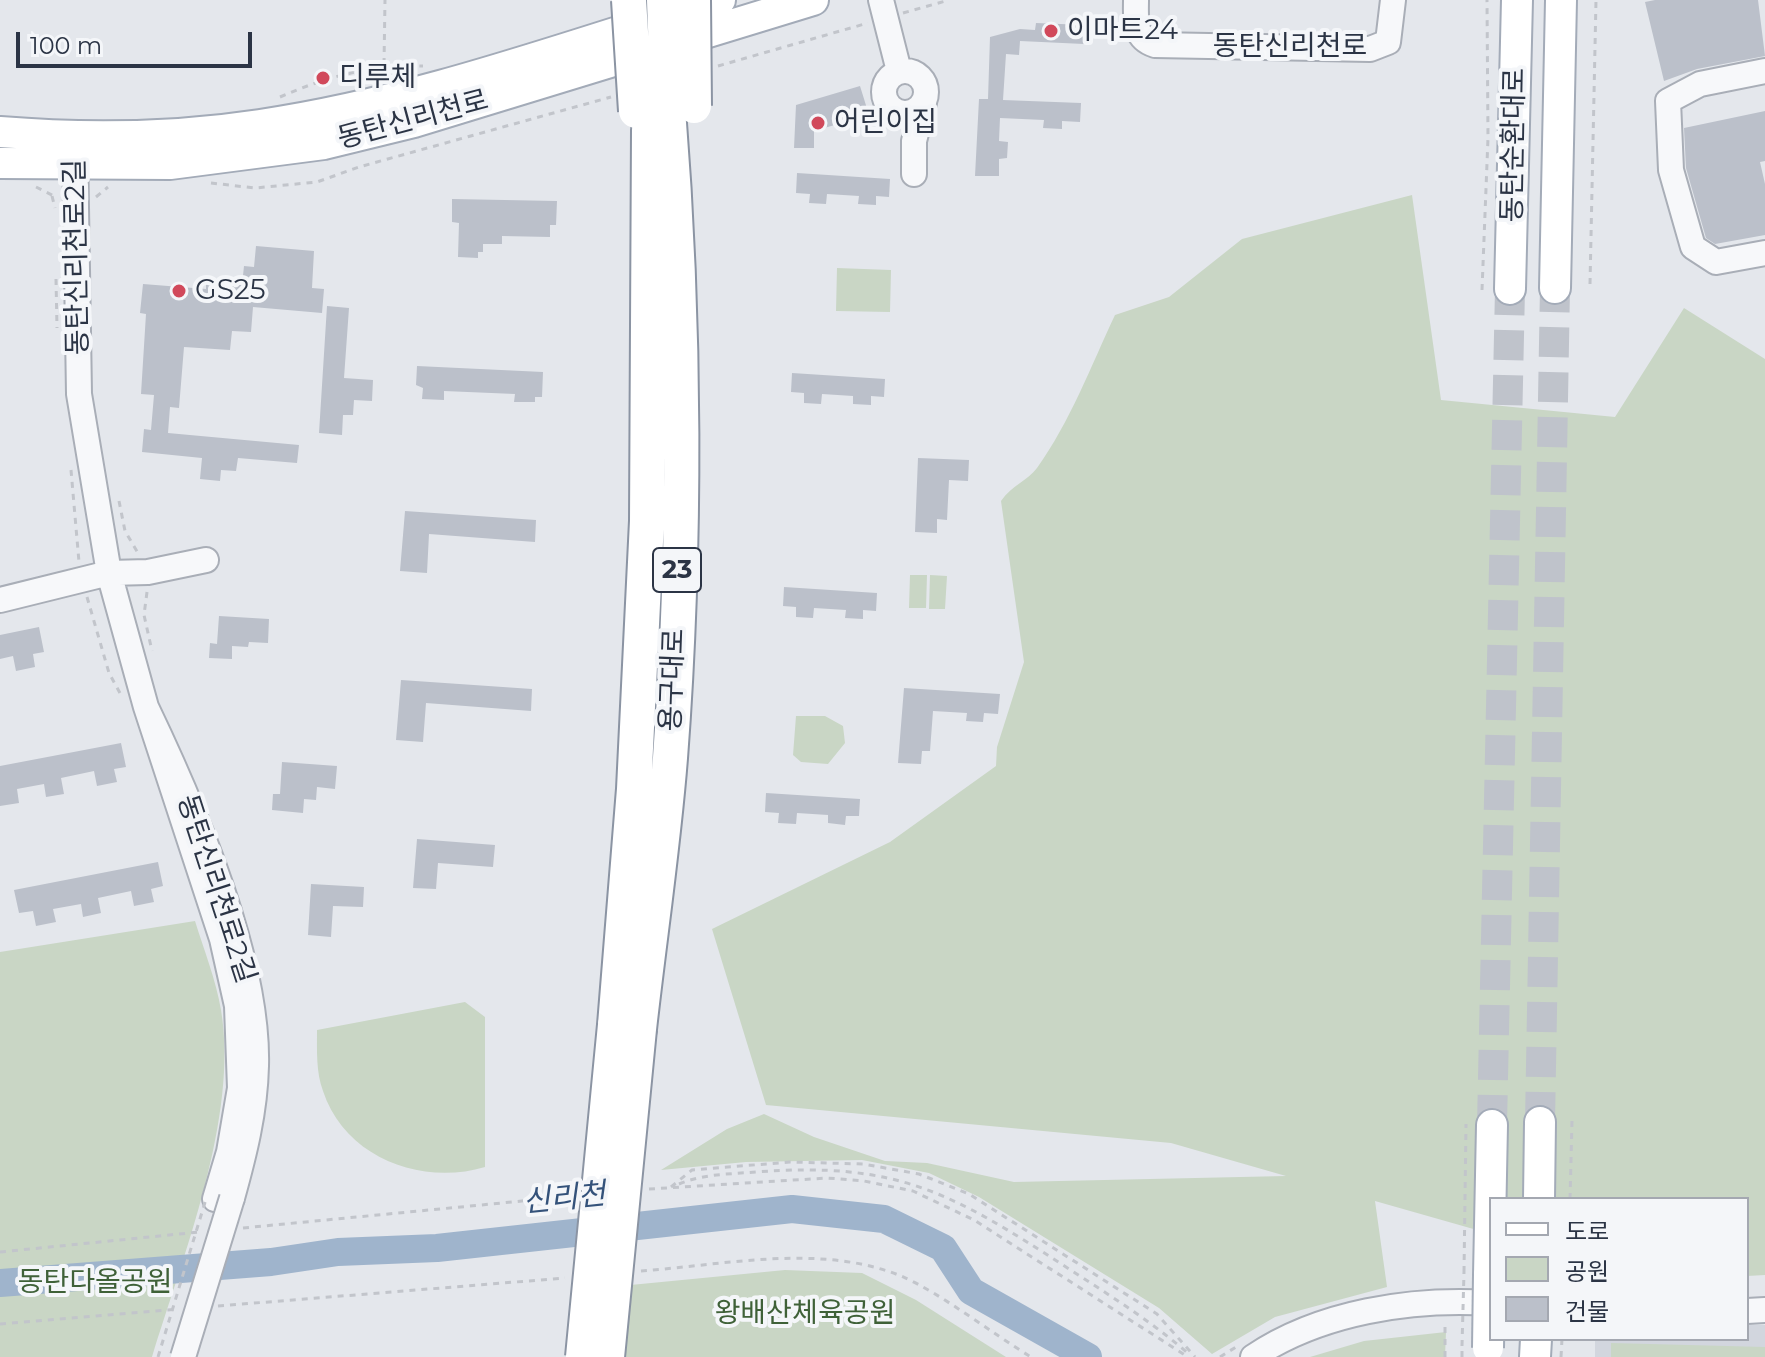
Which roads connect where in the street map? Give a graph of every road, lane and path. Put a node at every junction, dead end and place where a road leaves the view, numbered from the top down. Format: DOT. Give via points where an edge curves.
graph roads {
  1 [pos="385,0"];
  2 [pos="629,0"];
  3 [pos="644,0"];
  4 [pos="664,0"];
  5 [pos="693,0"];
  6 [pos="720,0"];
  7 [pos="813,0"];
  8 [pos="949,0"];
  9 [pos="1136,0"];
  10 [pos="1393,0"];
  11 [pos="1487,0"];
  12 [pos="1517,0"];
  13 [pos="1561,0"];
  14 [pos="1596,0"];
  15 [pos="884,9"];
  16 [pos="384,65"];
  17 [pos="425,66"];
  18 [pos="717,66"];
  19 [pos="899,71"];
  20 [pos="1765,71"];
  21 [pos="270,102"];
  22 [pos="924,103"];
  23 [pos="652,106"];
  24 [pos="899,112"];
  25 [pos="0,132"];
  26 [pos="914,141"];
  27 [pos="75,151"];
  28 [pos="0,163"];
  29 [pos="914,174"];
  30 [pos="206,183"];
  31 [pos="114,186"];
  32 [pos="33,187"];
  33 [pos="52,196"];
  34 [pos="663,199"];
  35 [pos="93,203"];
  36 [pos="1754,255"];
  37 [pos="1765,272"];
  38 [pos="1590,284"];
  39 [pos="1555,288"];
  40 [pos="1496,290"];
  41 [pos="117,495"];
  42 [pos="139,555"];
  43 [pos="206,560"];
  44 [pos="109,573"];
  45 [pos="148,595"];
  46 [pos="87,599"];
  47 [pos="0,600"];
  48 [pos="144,615"];
  49 [pos="122,698"];
  50 [pos="627,1027"];
  51 [pos="1572,1121"];
  52 [pos="1540,1122"];
  53 [pos="1479,1125"];
  54 [pos="216,1196"];
  55 [pos="1539,1197"];
  56 [pos="1570,1197"];
  57 [pos="636,1272"];
  58 [pos="572,1277"];
  59 [pos="1481,1283"];
  60 [pos="207,1307"];
  61 [pos="191,1308"];
  62 [pos="0,1324"];
  63 [pos="1434,1324"];
  64 [pos="1475,1352"];
  65 [pos="158,1357"];
  66 [pos="167,1357"];
  67 [pos="183,1357"];
  68 [pos="583,1357"];
  69 [pos="607,1357"];
  70 [pos="1031,1357"];
  71 [pos="1194,1357"];
  72 [pos="1253,1357"];
  73 [pos="1445,1357"];
  1 -- 16 [label="path"];
  2 -- 23 [label="highway, bridge"];
  3 -- 23 [label="highway"];
  4 -- 23 [label="highway, bridge"];
  5 -- 23 [label="highway, bridge"];
  6 -- 27 [label="main road, 동탄신리천로" via="362,106"];
  7 -- 27 [label="main road, 동탄신리천로" via="336,142 225,160"];
  8 -- 15 [label="path"];
  9 -- 10 [label="street, 동탄신리천로" via="1136,28 1141,38 1155,45 1370,49 1388,42"];
  11 -- 40 [label="path"];
  12 -- 40 [label="main road, 동탄순환대로"];
  13 -- 39 [label="main road, 동탄순환대로"];
  14 -- 38 [label="path"];
  15 -- 18 [label="path"];
  15 -- 19 [label="street"];
  16 -- 17 [label="path"];
  16 -- 21 [label="path" via="323,78"];
  19 -- 22 [label="street" via="920,76 927,89"];
  19 -- 24 [label="street" via="888,79 884,92"];
  20 -- 36 [label="street" via="1700,84 1668,101 1671,170 1693,247 1716,262"];
  22 -- 24 [label="street" via="913,112"];
  22 -- 26 [label="street"];
  23 -- 30 [label="path" via="359,167 317,182 255,188"];
  23 -- 34 [label="highway"];
  23 -- 34 [label="highway"];
  24 -- 26 [label="street"];
  25 -- 27 [label="main road, 동탄신리천로"];
  26 -- 29 [label="street"];
  27 -- 28 [label="main road, 동탄신리천로"];
  27 -- 44 [label="street, 동탄신리천로2길" via="79,394"];
  31 -- 35 [label="path" via="102,190"];
  32 -- 33 [label="path"];
  34 -- 50 [label="highway, 용구대로 / 23"];
  36 -- 37 [label="street"];
  41 -- 42 [label="path" via="125,531"];
  43 -- 44 [label="street" via="148,572"];
  44 -- 47 [label="street"];
  44 -- 54 [label="street, 동탄신리천로2길" via="146,707 222,939 237,1006 242,1068 238,1111"];
  45 -- 48 [label="path"];
  46 -- 49 [label="path"];
  50 -- 68 [label="highway, 용구대로 / 23, bridge"];
  50 -- 69 [label="highway, 용구대로 / 23, bridge"];
  51 -- 56 [label="path"];
  52 -- 55 [label="main road"];
  53 -- 59 [label="main road"];
  53 -- 59 [label="path"];
  54 -- 65 [label="path, bridge"];
  54 -- 66 [label="street, 동탄신리천로2길"];
  54 -- 67 [label="street, 동탄신리천로2길, bridge"];
  57 -- 70 [label="path" via="846,1260 903,1277"];
  58 -- 60 [label="path"];
  59 -- 64 [label="main road, bridge"];
  59 -- 64 [label="path, bridge"];
  59 -- 72 [label="street" via="1279,1339"];
  61 -- 62 [label="path"];
  63 -- 73 [label="path" via="1447,1323"];
  71 -- 71 [label="path" via="1157,1314 969,1194 919,1174 863,1164 790,1162 692,1170 671,1187 695,1177 788,1170 860,1172 913,1183 991,1218 1155,1324"];
}
